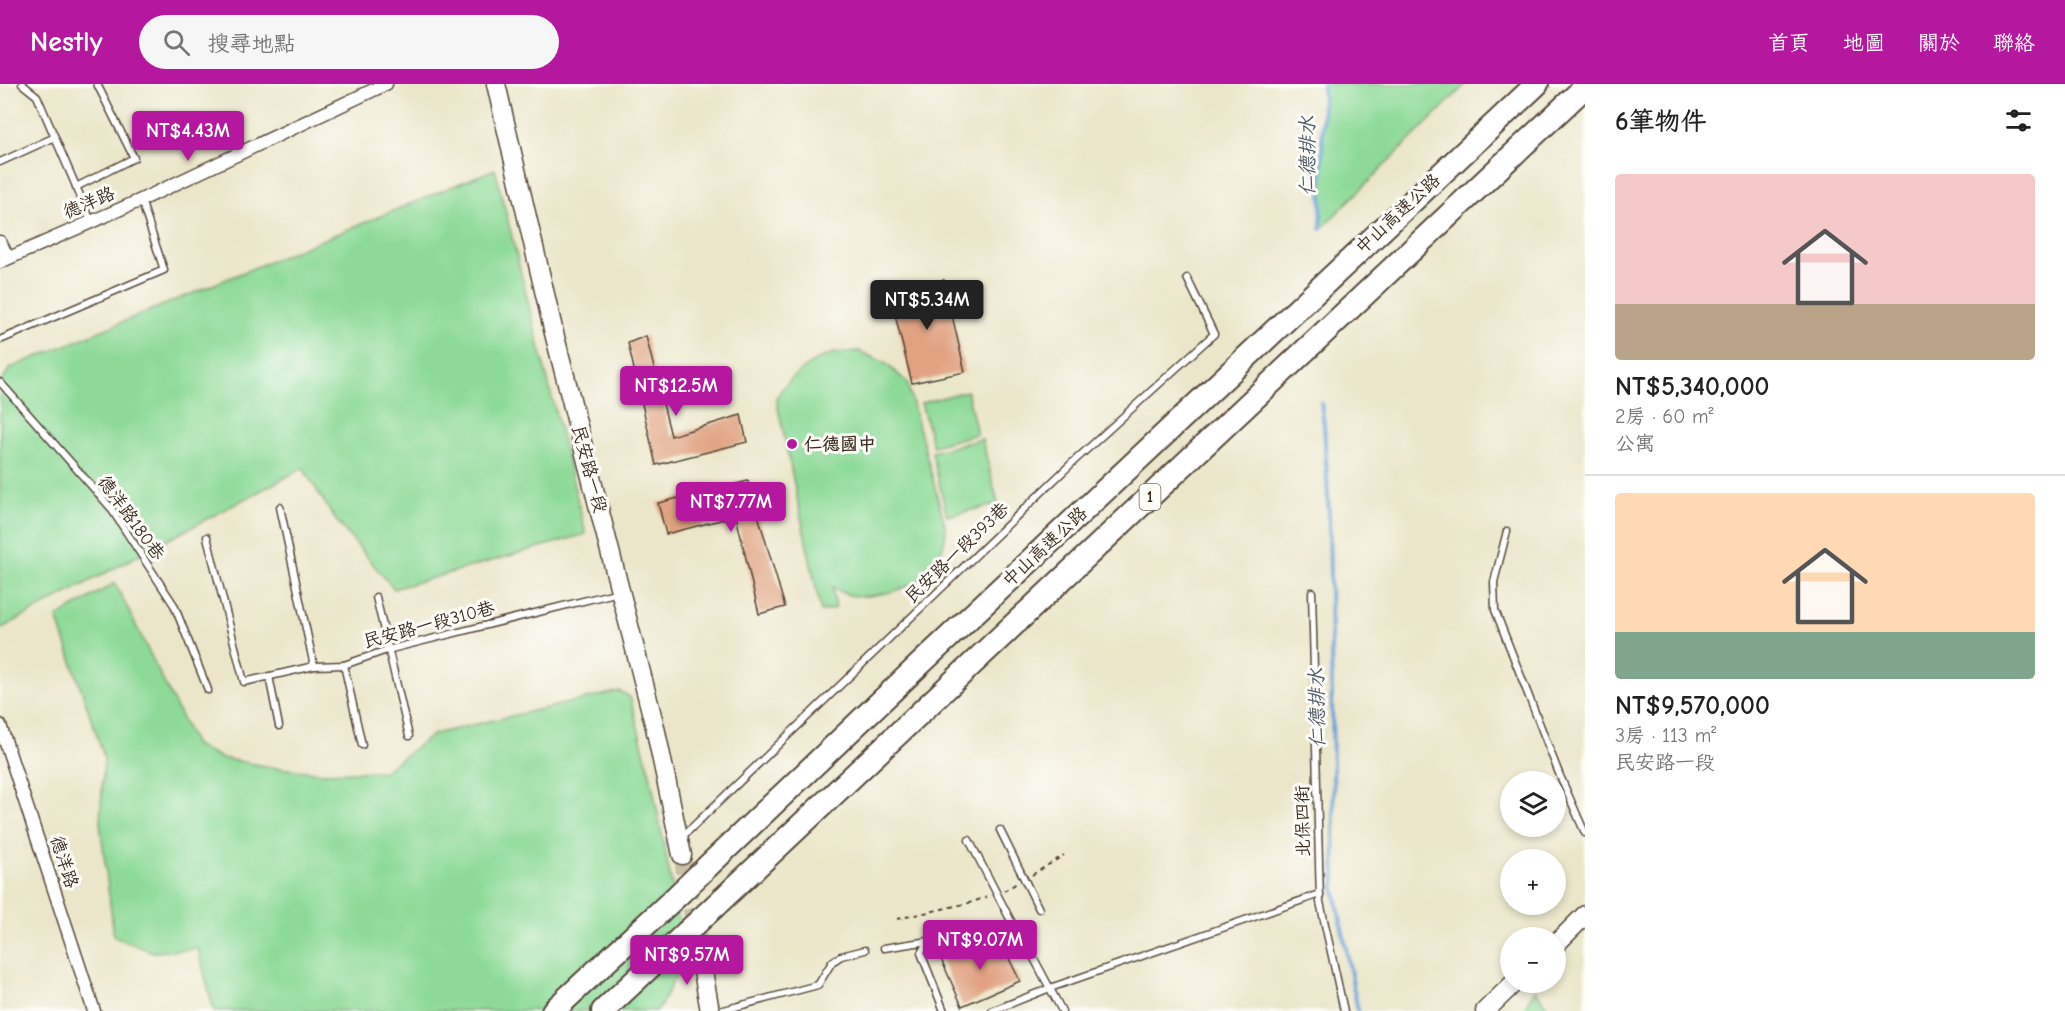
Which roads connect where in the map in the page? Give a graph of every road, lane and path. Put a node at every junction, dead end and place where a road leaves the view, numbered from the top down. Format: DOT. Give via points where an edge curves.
graph roads {
  1 [pos="22,84"];
  2 [pos="97,84"];
  3 [pos="386,84"];
  4 [pos="496,84"];
  5 [pos="1537,84"];
  6 [pos="1585,87"];
  7 [pos="55,137"];
  8 [pos="0,162"];
  9 [pos="76,186"];
  10 [pos="141,200"];
  11 [pos="91,221"];
  12 [pos="0,242"];
  13 [pos="4,260"];
  14 [pos="1187,278"];
  15 [pos="0,340"];
  16 [pos="0,382"];
  17 [pos="280,507"];
  18 [pos="1507,531"];
  19 [pos="207,537"];
  20 [pos="622,591"];
  21 [pos="1311,592"];
  22 [pos="376,597"];
  23 [pos="387,650"];
  24 [pos="344,665"];
  25 [pos="314,666"];
  26 [pos="269,676"];
  27 [pos="208,690"];
  28 [pos="0,725"];
  29 [pos="279,726"];
  30 [pos="409,736"];
  31 [pos="362,745"];
  32 [pos="1000,830"];
  33 [pos="1585,833"];
  34 [pos="969,840"];
  35 [pos="681,847"];
  36 [pos="1064,855"];
  37 [pos="1024,880"];
  38 [pos="1320,894"];
  39 [pos="996,895"];
  40 [pos="1039,909"];
  41 [pos="1585,915"];
  42 [pos="897,919"];
  43 [pos="1012,924"];
  44 [pos="1566,934"];
  45 [pos="928,941"];
  46 [pos="884,948"];
  47 [pos="865,950"];
  48 [pos="700,954"];
  49 [pos="1050,988"];
  50 [pos="1504,993"];
  51 [pos="94,1011"];
  52 [pos="553,1011"];
  53 [pos="603,1011"];
  54 [pos="710,1011"];
  55 [pos="720,1011"];
  56 [pos="944,1011"];
  57 [pos="992,1011"];
  58 [pos="1062,1011"];
  59 [pos="1344,1011"];
  60 [pos="1485,1011"];
  1 -- 7 [label="lane" via="37,96"];
  2 -- 9 [label="lane" via="134,158"];
  3 -- 10 [label="street, 德洋路"];
  4 -- 20 [label="street, 民安路一段" via="554,333"];
  5 -- 52 [label="highway, 中山高速公路 / 1, bridge"];
  6 -- 53 [label="highway, 中山高速公路 / 1, bridge"];
  7 -- 8 [label="lane"];
  7 -- 9 [label="lane"];
  9 -- 11 [label="lane"];
  10 -- 11 [label="street, 德洋路"];
  10 -- 15 [label="lane" via="164,270"];
  11 -- 13 [label="street, 德洋路"];
  12 -- 13 [label="street"];
  14 -- 35 [label="lane, 民安路一段393巷" via="1214,334 1072,463"];
  16 -- 27 [label="lane, 德洋路180巷" via="110,507 174,605"];
  17 -- 25 [label="lane"];
  18 -- 33 [label="lane" via="1494,582 1496,610"];
  19 -- 26 [label="lane, 民安路一段310巷" via="244,682"];
  20 -- 23 [label="lane, 民安路一段310巷"];
  20 -- 35 [label="street, 民安路一段"];
  21 -- 38 [label="lane, 北保四街"];
  22 -- 23 [label="lane"];
  23 -- 24 [label="lane, 民安路一段310巷"];
  23 -- 30 [label="lane"];
  24 -- 25 [label="lane, 民安路一段310巷"];
  24 -- 31 [label="lane"];
  25 -- 26 [label="lane, 民安路一段310巷"];
  26 -- 29 [label="lane"];
  28 -- 51 [label="street, 德洋路"];
  32 -- 37 [label="lane"];
  34 -- 39 [label="lane"];
  36 -- 37 [label="path"];
  37 -- 39 [label="path"];
  37 -- 40 [label="lane"];
  38 -- 49 [label="lane"];
  38 -- 59 [label="lane, 北保四街"];
  39 -- 42 [label="path"];
  39 -- 43 [label="lane"];
  41 -- 44 [label="street"];
  43 -- 45 [label="lane"];
  43 -- 49 [label="lane" via="1023,936"];
  45 -- 46 [label="lane"];
  45 -- 56 [label="lane" via="921,953"];
  47 -- 55 [label="lane" via="832,962 818,985"];
  48 -- 54 [label="street"];
  49 -- 57 [label="lane"];
  49 -- 58 [label="lane"];
  50 -- 60 [label="street"];
}
